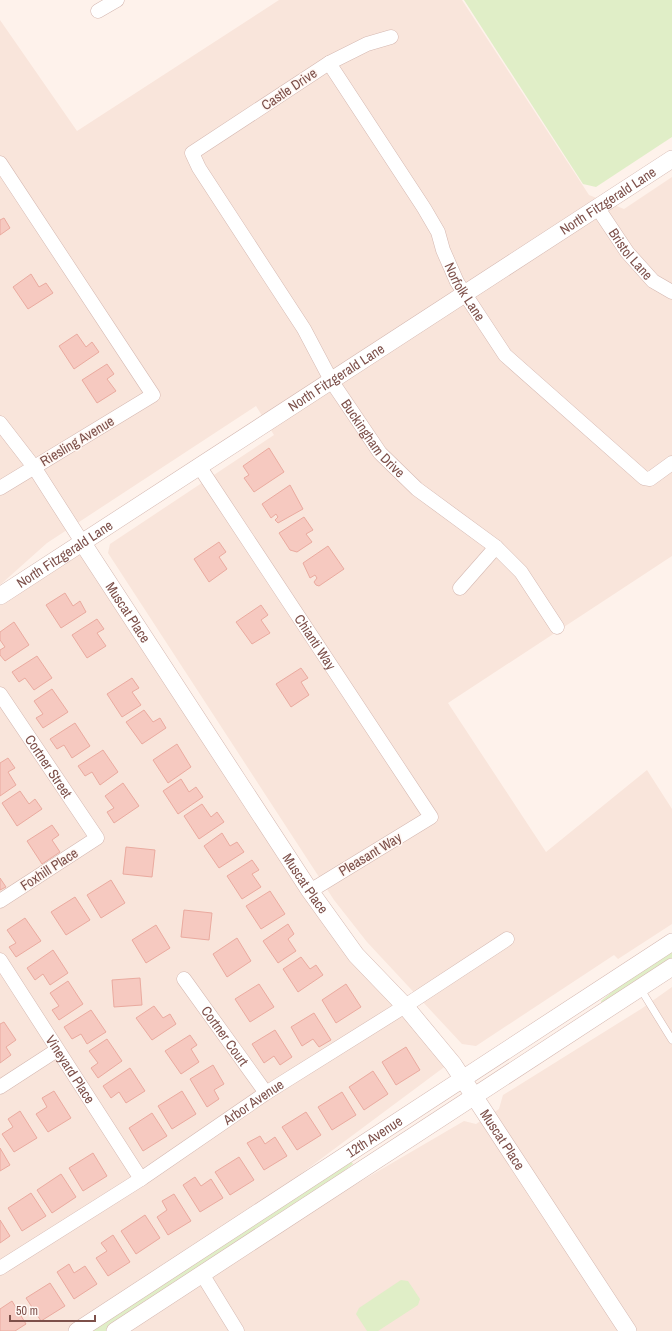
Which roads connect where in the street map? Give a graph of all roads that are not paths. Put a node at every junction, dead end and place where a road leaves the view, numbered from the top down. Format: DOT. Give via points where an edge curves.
graph roads {
  1 [pos="117,0"];
  2 [pos="98,11"];
  3 [pos="391,37"];
  4 [pos="329,63"];
  5 [pos="192,154"];
  6 [pos="672,159"];
  7 [pos="0,164"];
  8 [pos="597,207"];
  9 [pos="672,292"];
  10 [pos="464,294"];
  11 [pos="332,382"];
  12 [pos="0,422"];
  13 [pos="672,463"];
  14 [pos="199,466"];
  15 [pos="34,467"];
  16 [pos="0,488"];
  17 [pos="82,542"];
  18 [pos="496,547"];
  19 [pos="460,588"];
  20 [pos="0,596"];
  21 [pos="557,626"];
  22 [pos="0,694"];
  23 [pos="431,817"];
  24 [pos="97,838"];
  25 [pos="310,891"];
  26 [pos="0,901"];
  27 [pos="507,939"];
  28 [pos="672,942"];
  29 [pos="0,960"];
  30 [pos="672,967"];
  31 [pos="184,979"];
  32 [pos="640,988"];
  33 [pos="405,1006"];
  34 [pos="672,1040"];
  35 [pos="57,1050"];
  36 [pos="462,1078"];
  37 [pos="0,1087"];
  38 [pos="266,1093"];
  39 [pos="474,1097"];
  40 [pos="141,1178"];
  41 [pos="0,1268"];
  42 [pos="202,1274"];
  43 [pos="77,1331"];
  44 [pos="115,1331"];
  45 [pos="237,1331"];
  46 [pos="628,1331"];
  1 -- 2 [label="street"];
  3 -- 4 [label="street, Castle Drive" via="367,44"];
  4 -- 5 [label="street, Castle Drive"];
  4 -- 10 [label="street, Norfolk Lane" via="424,208 438,232 443,250"];
  5 -- 11 [label="street, Buckingham Drive" via="304,329"];
  6 -- 8 [label="street, North Fitzgerald Lane"];
  7 -- 15 [label="street, Riesling Avenue" via="154,394"];
  8 -- 9 [label="street, Bristol Lane" via="626,252 653,281"];
  8 -- 10 [label="street, North Fitzgerald Lane"];
  10 -- 11 [label="street, North Fitzgerald Lane"];
  10 -- 13 [label="street, Norfolk Lane" via="505,355 636,473 650,479"];
  11 -- 14 [label="street, North Fitzgerald Lane"];
  11 -- 18 [label="street, Buckingham Drive" via="380,453 417,489"];
  12 -- 15 [label="street, Muscat Place"];
  14 -- 17 [label="street, North Fitzgerald Lane"];
  14 -- 23 [label="street, Chianti Way"];
  15 -- 16 [label="street, Riesling Avenue"];
  15 -- 17 [label="street, Muscat Place"];
  17 -- 20 [label="street, North Fitzgerald Lane"];
  17 -- 25 [label="street, Muscat Place"];
  18 -- 19 [label="street"];
  18 -- 21 [label="street, Buckingham Drive" via="520,572"];
  22 -- 24 [label="street, Cortner Street"];
  23 -- 25 [label="street, Pleasant Way"];
  24 -- 26 [label="street, Foxhill Place"];
  25 -- 33 [label="street, Muscat Place" via="356,955"];
  27 -- 33 [label="street, Arbor Avenue"];
  28 -- 36 [label="street, 12th Avenue"];
  29 -- 35 [label="street, Vineyard Place"];
  30 -- 32 [label="street, 12th Avenue"];
  31 -- 38 [label="street, Cortner Court"];
  32 -- 34 [label="lane"];
  32 -- 39 [label="street, 12th Avenue"];
  33 -- 36 [label="street, Muscat Place"];
  33 -- 38 [label="street, Arbor Avenue"];
  35 -- 37 [label="street"];
  35 -- 40 [label="street, Vineyard Place"];
  36 -- 39 [label="street, Muscat Place"];
  36 -- 43 [label="street, 12th Avenue"];
  38 -- 40 [label="street, Arbor Avenue"];
  39 -- 42 [label="street, 12th Avenue"];
  39 -- 46 [label="street, Muscat Place"];
  40 -- 41 [label="street, Arbor Avenue"];
  42 -- 44 [label="street, 12th Avenue"];
  42 -- 45 [label="street"];
}
